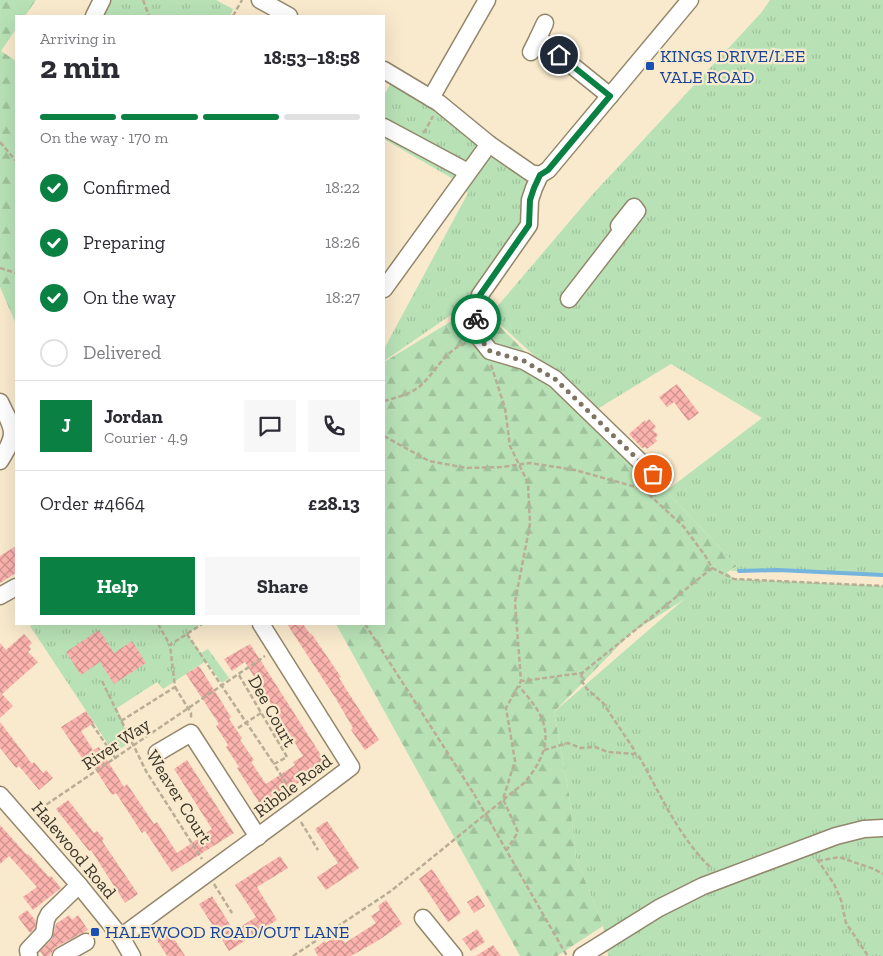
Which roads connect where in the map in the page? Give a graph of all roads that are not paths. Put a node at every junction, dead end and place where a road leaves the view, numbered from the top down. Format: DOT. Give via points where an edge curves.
graph roads {
  1 [pos="102,0"];
  2 [pos="260,0"];
  3 [pos="486,0"];
  4 [pos="690,0"];
  5 [pos="94,15"];
  6 [pos="287,15"];
  7 [pos="538,38"];
  8 [pos="385,72"];
  9 [pos="610,96"];
  10 [pos="435,101"];
  11 [pos="385,128"];
  12 [pos="489,144"];
  13 [pos="468,172"];
  14 [pos="540,175"];
  15 [pos="621,222"];
  16 [pos="385,288"];
  17 [pos="572,290"];
  18 [pos="0,402"];
  19 [pos="0,461"];
  20 [pos="653,474"];
  21 [pos="15,588"];
  22 [pos="0,596"];
  23 [pos="262,625"];
  24 [pos="157,753"];
  25 [pos="3,804"];
  26 [pos="883,828"];
  27 [pos="258,837"];
  28 [pos="79,885"];
  29 [pos="423,918"];
  30 [pos="121,937"];
  31 [pos="86,942"];
  32 [pos="29,956"];
  33 [pos="61,956"];
  34 [pos="132,956"];
  35 [pos="454,956"];
  36 [pos="582,956"];
  1 -- 5 [label="street"];
  2 -- 6 [label="street"];
  3 -- 10 [label="street"];
  4 -- 9 [label="street"];
  7 -- 9 [label="street"];
  8 -- 10 [label="street"];
  9 -- 14 [label="street" via="548,170"];
  10 -- 12 [label="street"];
  11 -- 13 [label="street"];
  12 -- 13 [label="street"];
  12 -- 14 [label="street" via="530,173"];
  13 -- 16 [label="street"];
  14 -- 20 [label="street" via="530,200 529,225 480,295 476,318 480,339 490,351 524,361 555,379"];
  15 -- 17 [label="street"];
  18 -- 19 [label="street" via="12,428 12,442"];
  21 -- 22 [label="street"];
  23 -- 27 [label="street, Ribble Road" via="351,767"];
  24 -- 27 [label="street" via="191,733"];
  25 -- 28 [label="street, Halewood Road" via="22,819"];
  26 -- 36 [label="street" via="836,836 704,886 659,908"];
  27 -- 30 [label="street, Ribble Road"];
  28 -- 30 [label="street, Halewood Road"];
  28 -- 32 [label="street" via="49,914 44,933 28,950"];
  29 -- 35 [label="street"];
  30 -- 34 [label="street, Halewood Road"];
  31 -- 33 [label="street"];
}
